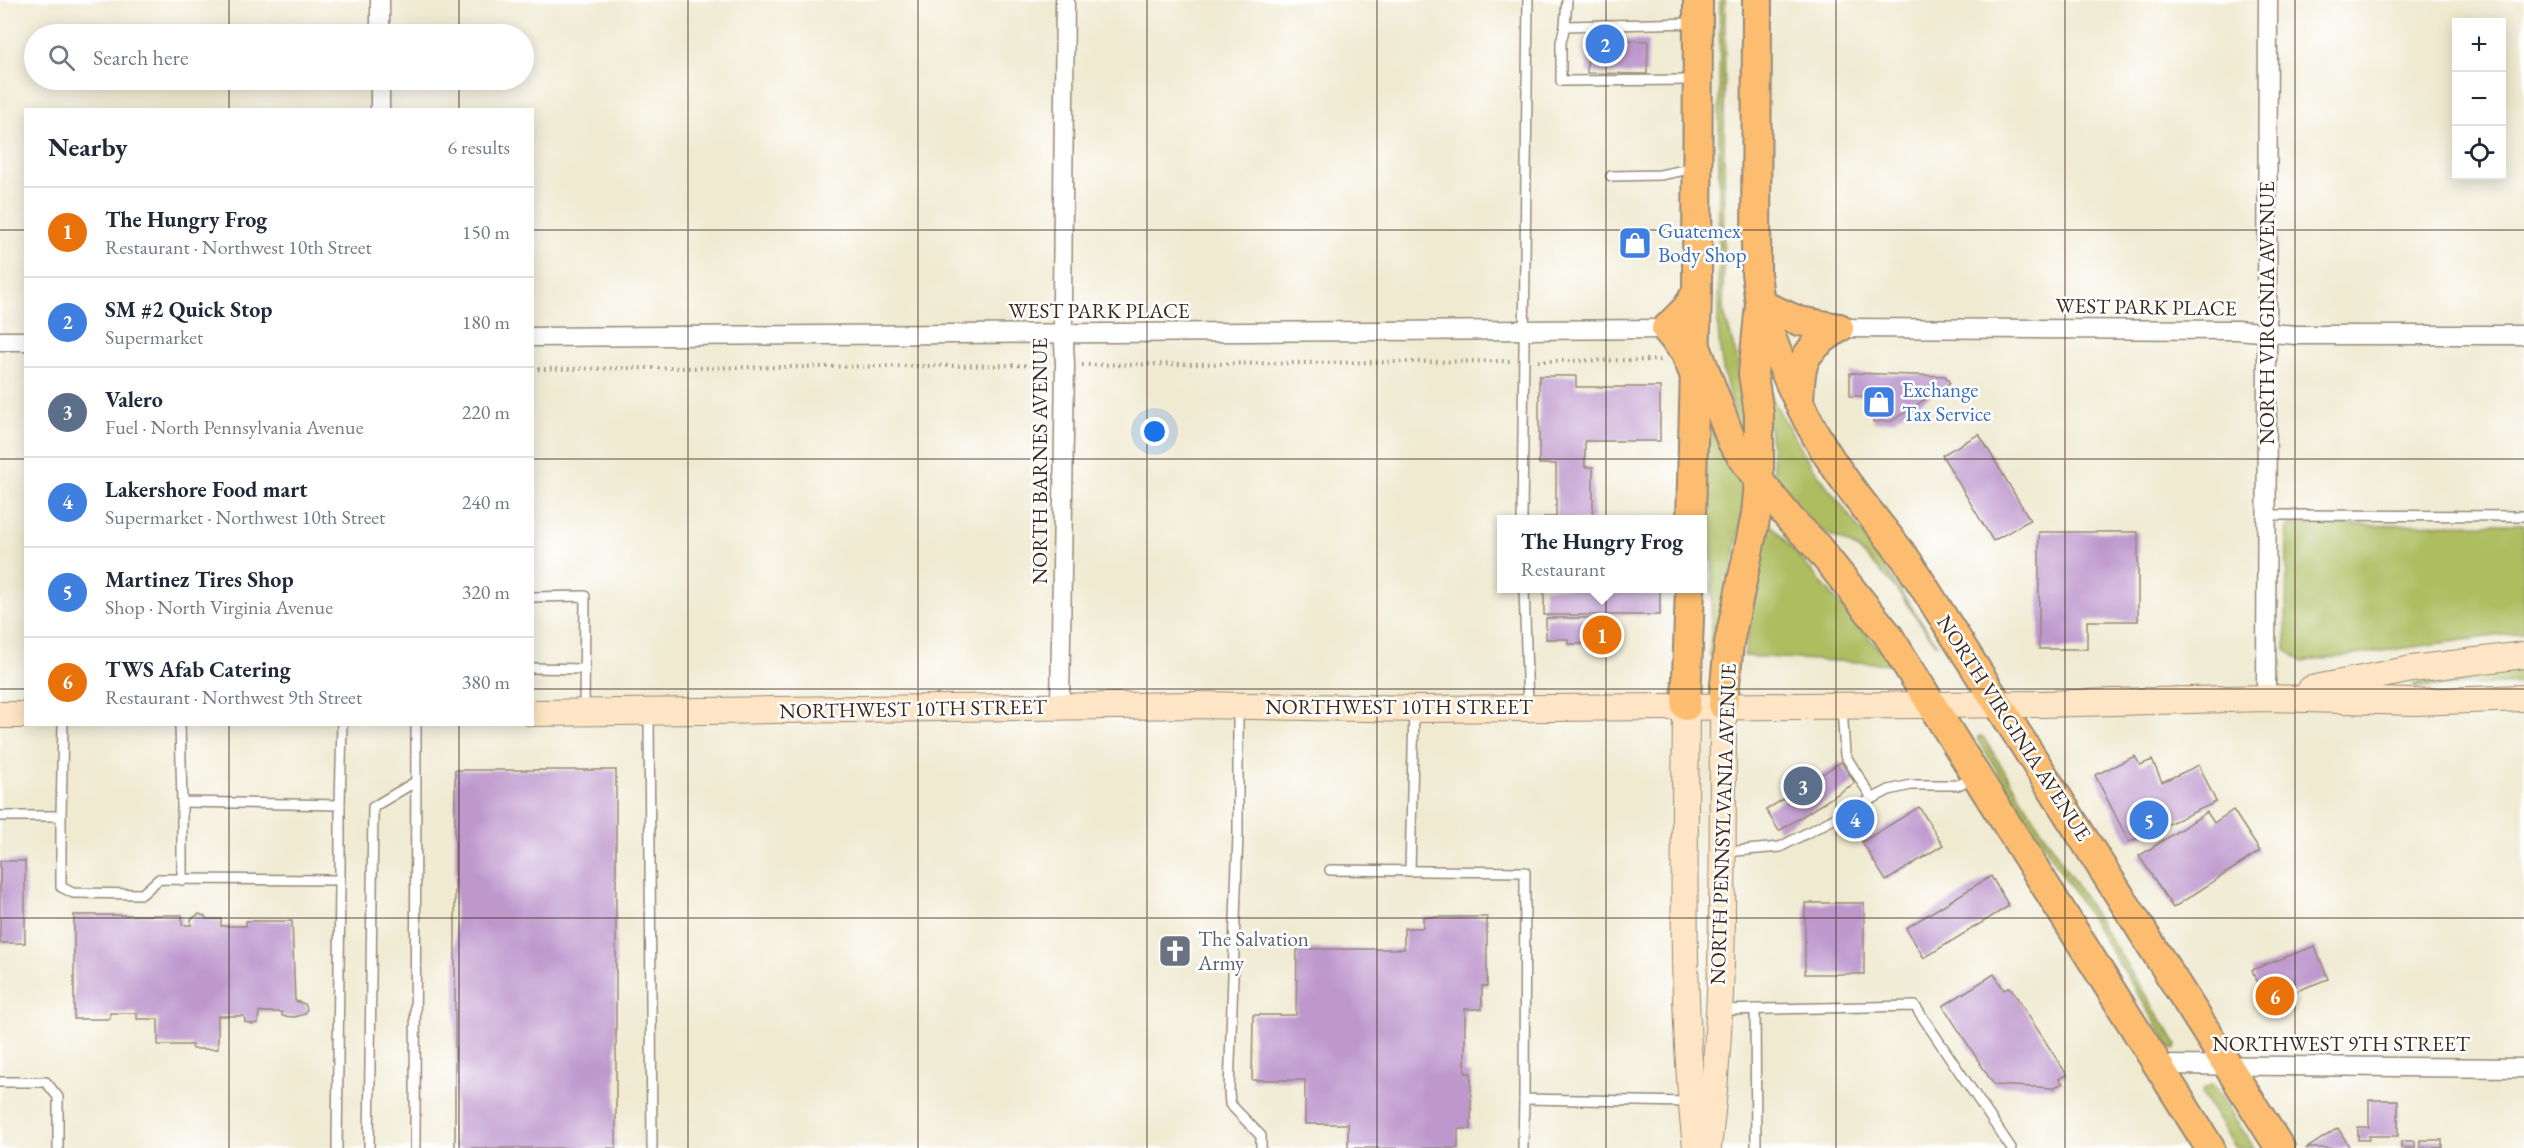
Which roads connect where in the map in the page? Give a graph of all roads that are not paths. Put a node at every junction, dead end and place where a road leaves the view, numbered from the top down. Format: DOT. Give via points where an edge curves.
graph roads {
  1 [pos="380,0"];
  2 [pos="1065,0"];
  3 [pos="1528,0"];
  4 [pos="1567,0"];
  5 [pos="1757,0"];
  6 [pos="2268,0"];
  7 [pos="1698,12"];
  8 [pos="380,24"];
  9 [pos="1565,26"];
  10 [pos="1698,80"];
  11 [pos="380,90"];
  12 [pos="380,108"];
  13 [pos="1698,168"];
  14 [pos="1611,176"];
  15 [pos="1697,292"];
  16 [pos="1760,304"];
  17 [pos="1839,328"];
  18 [pos="1665,329"];
  19 [pos="1524,330"];
  20 [pos="1063,333"];
  21 [pos="2268,333"];
  22 [pos="2524,335"];
  23 [pos="534,337"];
  24 [pos="0,341"];
  25 [pos="24,341"];
  26 [pos="1693,360"];
  27 [pos="1799,402"];
  28 [pos="1759,481"];
  29 [pos="1522,515"];
  30 [pos="1691,515"];
  31 [pos="2266,515"];
  32 [pos="2524,516"];
  33 [pos="1524,593"];
  34 [pos="1690,593"];
  35 [pos="534,597"];
  36 [pos="2524,655"];
  37 [pos="534,668"];
  38 [pos="585,669"];
  39 [pos="2266,698"];
  40 [pos="2524,698"];
  41 [pos="1999,703"];
  42 [pos="1842,704"];
  43 [pos="1933,704"];
  44 [pos="1238,705"];
  45 [pos="1723,705"];
  46 [pos="1060,706"];
  47 [pos="1686,706"];
  48 [pos="1414,708"];
  49 [pos="1528,708"];
  50 [pos="649,712"];
  51 [pos="534,713"];
  52 [pos="584,713"];
  53 [pos="0,715"];
  54 [pos="24,715"];
  55 [pos="63,726"];
  56 [pos="180,726"];
  57 [pos="342,726"];
  58 [pos="416,726"];
  59 [pos="1977,776"];
  60 [pos="415,782"];
  61 [pos="1872,798"];
  62 [pos="182,802"];
  63 [pos="340,805"];
  64 [pos="0,816"];
  65 [pos="61,816"];
  66 [pos="1723,852"];
  67 [pos="1329,870"];
  68 [pos="1410,871"];
  69 [pos="182,880"];
  70 [pos="340,880"];
  71 [pos="1755,1009"];
  72 [pos="1718,1010"];
  73 [pos="2158,1065"];
  74 [pos="2230,1066"];
  75 [pos="2524,1068"];
  76 [pos="0,1082"];
  77 [pos="1524,1098"];
  78 [pos="1691,1102"];
  79 [pos="58,1148"];
  80 [pos="338,1148"];
  81 [pos="369,1148"];
  82 [pos="416,1148"];
  83 [pos="651,1148"];
  84 [pos="1261,1148"];
  85 [pos="1523,1148"];
  86 [pos="1695,1148"];
  87 [pos="1708,1148"];
  88 [pos="1756,1148"];
  89 [pos="2012,1148"];
  90 [pos="2210,1148"];
  91 [pos="2280,1148"];
  1 -- 8 [label="street"];
  2 -- 20 [label="street, NORTH BARNES AVENUE"];
  3 -- 19 [label="lane"];
  4 -- 9 [label="lane"];
  5 -- 16 [label="main road, NORTH PENNSYLVANIA AVENUE" via="1756,273"];
  6 -- 21 [label="street, NORTH VIRGINIA AVENUE"];
  7 -- 9 [label="lane"];
  7 -- 10 [label="main road"];
  9 -- 10 [label="lane" via="1561,81"];
  10 -- 13 [label="main road"];
  11 -- 12 [label="street"];
  13 -- 14 [label="lane" via="1660,175"];
  13 -- 15 [label="main road"];
  15 -- 18 [label="main road"];
  15 -- 26 [label="main road"];
  16 -- 17 [label="main road" via="1800,321"];
  16 -- 27 [label="main road, NORTH VIRGINIA AVENUE" via="1775,353"];
  16 -- 28 [label="main road, NORTH PENNSYLVANIA AVENUE" via="1753,374 1759,414"];
  17 -- 21 [label="street, WEST PARK PLACE"];
  17 -- 27 [label="main road" via="1818,342 1803,361"];
  18 -- 19 [label="street, WEST PARK PLACE"];
  18 -- 26 [label="main road"];
  19 -- 20 [label="street, WEST PARK PLACE"];
  19 -- 29 [label="lane"];
  20 -- 23 [label="street, WEST PARK PLACE"];
  20 -- 46 [label="street, NORTH BARNES AVENUE"];
  21 -- 22 [label="street, WEST PARK PLACE"];
  21 -- 31 [label="street, NORTH VIRGINIA AVENUE"];
  24 -- 25 [label="street"];
  26 -- 28 [label="main road" via="1732,441"];
  26 -- 30 [label="main road"];
  27 -- 41 [label="main road, NORTH VIRGINIA AVENUE" via="1819,441 1908,562"];
  28 -- 43 [label="main road" via="1864,604"];
  28 -- 45 [label="main road, NORTH PENNSYLVANIA AVENUE" via="1756,515 1729,643"];
  31 -- 32 [label="lane"];
  31 -- 39 [label="street, NORTH VIRGINIA AVENUE"];
  33 -- 49 [label="lane"];
  34 -- 47 [label="main road, NORTH PENNSYLVANIA AVENUE"];
  35 -- 38 [label="lane" via="585,596"];
  36 -- 39 [label="main road, NORTHWEST 10TH STREET" via="2412,669"];
  37 -- 38 [label="lane"];
  38 -- 52 [label="lane"];
  39 -- 40 [label="main road, NORTHWEST 10TH STREET" via="2415,702"];
  39 -- 41 [label="main road, NORTHWEST 10TH STREET"];
  41 -- 43 [label="main road, NORTHWEST 10TH STREET"];
  41 -- 74 [label="main road, NORTH VIRGINIA AVENUE"];
  42 -- 43 [label="main road, NORTHWEST 10TH STREET"];
  42 -- 45 [label="main road, NORTHWEST 10TH STREET"];
  42 -- 61 [label="lane" via="1845,755"];
  43 -- 59 [label="main road"];
  44 -- 46 [label="main road, NORTHWEST 10TH STREET"];
  44 -- 48 [label="main road, NORTHWEST 10TH STREET"];
  44 -- 84 [label="lane" via="1238,834 1229,1091 1230,1104 1261,1136"];
  45 -- 47 [label="main road, NORTHWEST 10TH STREET"];
  45 -- 66 [label="main road, NORTH PENNSYLVANIA AVENUE"];
  46 -- 50 [label="main road, NORTHWEST 10TH STREET"];
  47 -- 49 [label="main road, NORTHWEST 10TH STREET"];
  47 -- 78 [label="main road, NORTH PENNSYLVANIA AVENUE" via="1684,919"];
  48 -- 49 [label="main road, NORTHWEST 10TH STREET"];
  48 -- 68 [label="lane"];
  50 -- 52 [label="main road, NORTHWEST 10TH STREET"];
  50 -- 83 [label="lane"];
  51 -- 52 [label="main road, NORTHWEST 10TH STREET"];
  53 -- 54 [label="main road"];
  55 -- 65 [label="lane"];
  56 -- 62 [label="lane"];
  57 -- 63 [label="lane"];
  58 -- 60 [label="lane"];
  59 -- 61 [label="lane" via="1958,785 1911,785"];
  59 -- 73 [label="main road"];
  60 -- 81 [label="lane" via="373,807"];
  60 -- 82 [label="lane"];
  61 -- 66 [label="lane" via="1780,847"];
  62 -- 63 [label="lane"];
  62 -- 69 [label="lane"];
  63 -- 70 [label="lane"];
  64 -- 65 [label="lane"];
  65 -- 69 [label="lane" via="61,887 73,893 142,894 159,879"];
  66 -- 72 [label="main road, NORTH PENNSYLVANIA AVENUE"];
  67 -- 68 [label="lane"];
  68 -- 77 [label="lane" via="1525,872"];
  69 -- 70 [label="lane"];
  70 -- 80 [label="lane"];
  71 -- 72 [label="lane"];
  71 -- 88 [label="lane"];
  71 -- 89 [label="lane" via="1915,1006"];
  72 -- 87 [label="main road, NORTH PENNSYLVANIA AVENUE"];
  73 -- 74 [label="street, NORTHWEST 9TH STREET"];
  73 -- 90 [label="main road"];
  74 -- 75 [label="street, NORTHWEST 9TH STREET"];
  74 -- 91 [label="main road, NORTH VIRGINIA AVENUE"];
  76 -- 79 [label="lane" via="46,1082 58,1097"];
  77 -- 78 [label="lane"];
  77 -- 85 [label="lane"];
  78 -- 86 [label="main road, NORTH PENNSYLVANIA AVENUE"];
}
